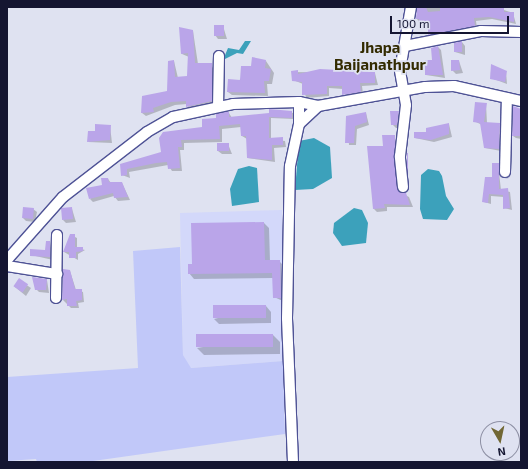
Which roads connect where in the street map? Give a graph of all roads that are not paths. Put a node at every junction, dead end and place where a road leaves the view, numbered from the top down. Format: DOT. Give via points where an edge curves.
graph roads {
  1 [pos="411,7"];
  2 [pos="521,32"];
  3 [pos="405,46"];
  4 [pos="219,56"];
  5 [pos="402,90"];
  6 [pos="507,98"];
  7 [pos="521,101"];
  8 [pos="299,102"];
  9 [pos="318,106"];
  10 [pos="218,107"];
  11 [pos="299,124"];
  12 [pos="505,172"];
  13 [pos="403,187"];
  14 [pos="56,235"];
  15 [pos="9,252"];
  16 [pos="7,266"];
  17 [pos="57,274"];
  18 [pos="56,298"];
  19 [pos="293,462"];
  1 -- 3 [label="street"];
  2 -- 3 [label="street" via="486,30"];
  3 -- 5 [label="street" via="400,70"];
  4 -- 10 [label="street"];
  5 -- 6 [label="street" via="454,86"];
  5 -- 9 [label="street" via="372,99"];
  5 -- 13 [label="street" via="406,105 400,156"];
  6 -- 7 [label="street"];
  6 -- 12 [label="street"];
  8 -- 9 [label="street"];
  8 -- 10 [label="street"];
  8 -- 11 [label="street"];
  9 -- 11 [label="street"];
  10 -- 15 [label="street" via="173,118 147,132 62,197"];
  11 -- 19 [label="street" via="290,166 288,245"];
  14 -- 17 [label="street"];
  16 -- 17 [label="street"];
  17 -- 18 [label="street"];
}
